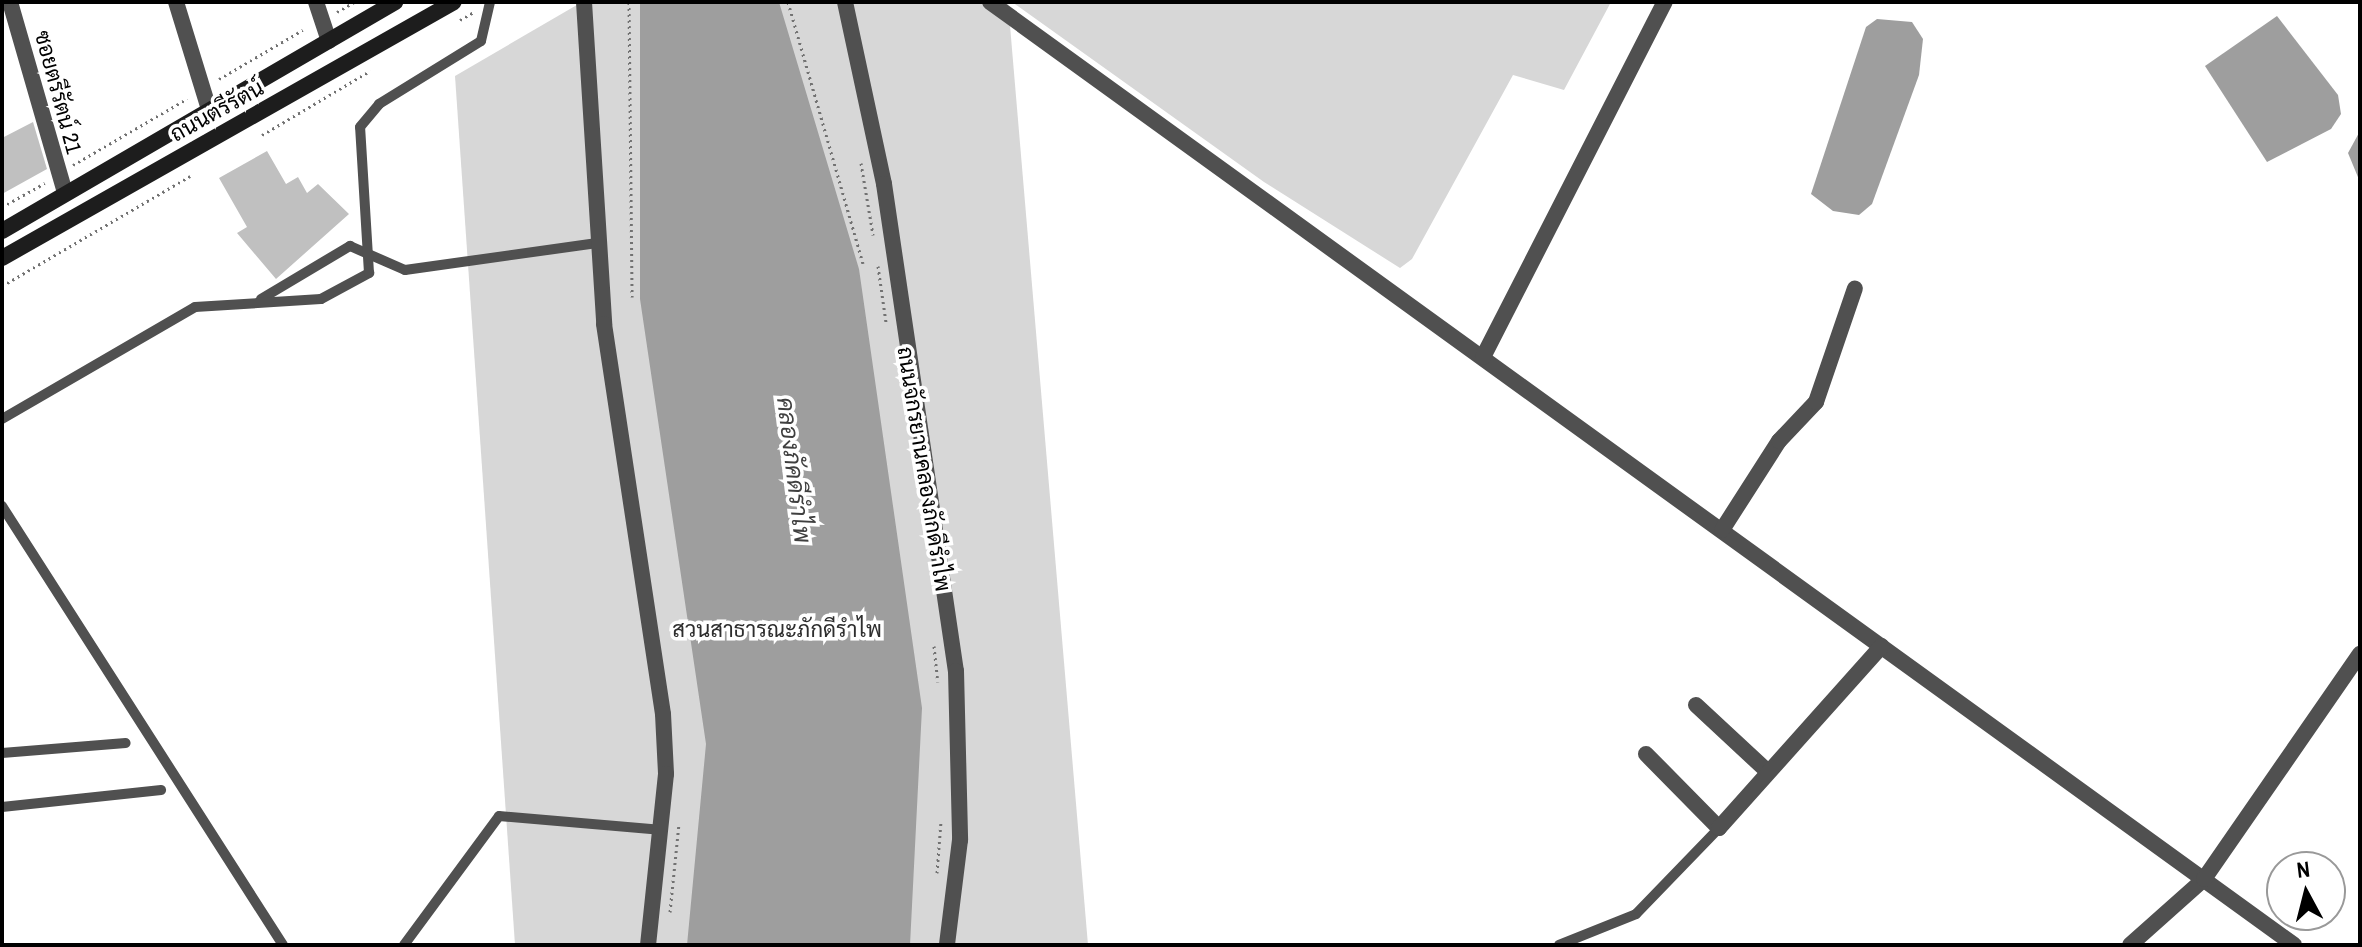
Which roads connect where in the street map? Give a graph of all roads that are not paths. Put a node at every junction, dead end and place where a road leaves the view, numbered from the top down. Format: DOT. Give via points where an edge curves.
graph roads {
  1 [pos="10,2"];
  2 [pos="176,2"];
  3 [pos="316,2"];
  4 [pos="395,2"];
  5 [pos="454,2"];
  6 [pos="490,2"];
  7 [pos="584,2"];
  8 [pos="845,2"];
  9 [pos="990,2"];
  10 [pos="1665,2"];
  11 [pos="329,41"];
  12 [pos="209,109"];
  13 [pos="65,193"];
  14 [pos="2,231"];
  15 [pos="597,243"];
  16 [pos="2,258"];
  17 [pos="374,261"];
  18 [pos="1855,288"];
  19 [pos="256,301"];
  20 [pos="1483,357"];
  21 [pos="2,419"];
  22 [pos="2,506"];
  23 [pos="1722,530"];
  24 [pos="1882,646"];
  25 [pos="2359,658"];
  26 [pos="1696,705"];
  27 [pos="126,743"];
  28 [pos="2,753"];
  29 [pos="1646,754"];
  30 [pos="1768,772"];
  31 [pos="161,790"];
  32 [pos="2,807"];
  33 [pos="1719,828"];
  34 [pos="662,830"];
  35 [pos="2204,879"];
  36 [pos="283,945"];
  37 [pos="404,945"];
  38 [pos="648,945"];
  39 [pos="947,945"];
  40 [pos="1559,945"];
  41 [pos="2130,945"];
  42 [pos="2294,945"];
  1 -- 13 [label="street, ซอยตรีรัตน์ 21"];
  2 -- 12 [label="street"];
  3 -- 11 [label="street"];
  4 -- 11 [label="main road, ถนนตรีรัตน์"];
  5 -- 16 [label="main road, ถนนตรีรัตน์"];
  6 -- 17 [label="lane" via="481,41 379,104 360,127"];
  7 -- 15 [label="street"];
  8 -- 39 [label="street" via="884,184 956,671 960,840"];
  9 -- 20 [label="street"];
  10 -- 20 [label="street"];
  11 -- 12 [label="main road, ถนนตรีรัตน์"];
  12 -- 13 [label="main road, ถนนตรีรัตน์"];
  13 -- 14 [label="main road, ถนนตรีรัตน์"];
  15 -- 17 [label="lane" via="405,270"];
  15 -- 34 [label="street" via="663,714"];
  17 -- 19 [label="lane" via="369,273 333,295"];
  17 -- 19 [label="lane" via="350,246 305,279"];
  18 -- 23 [label="street" via="1816,402 1779,441"];
  19 -- 21 [label="lane" via="195,307"];
  20 -- 23 [label="street"];
  22 -- 36 [label="lane"];
  23 -- 24 [label="street"];
  24 -- 30 [label="street"];
  24 -- 35 [label="street"];
  25 -- 35 [label="street"];
  26 -- 30 [label="street"];
  27 -- 28 [label="lane"];
  29 -- 33 [label="street"];
  30 -- 33 [label="street"];
  31 -- 32 [label="lane"];
  33 -- 40 [label="lane" via="1636,914"];
  34 -- 37 [label="lane" via="499,816"];
  34 -- 38 [label="street"];
  35 -- 41 [label="street"];
  35 -- 42 [label="street"];
}
